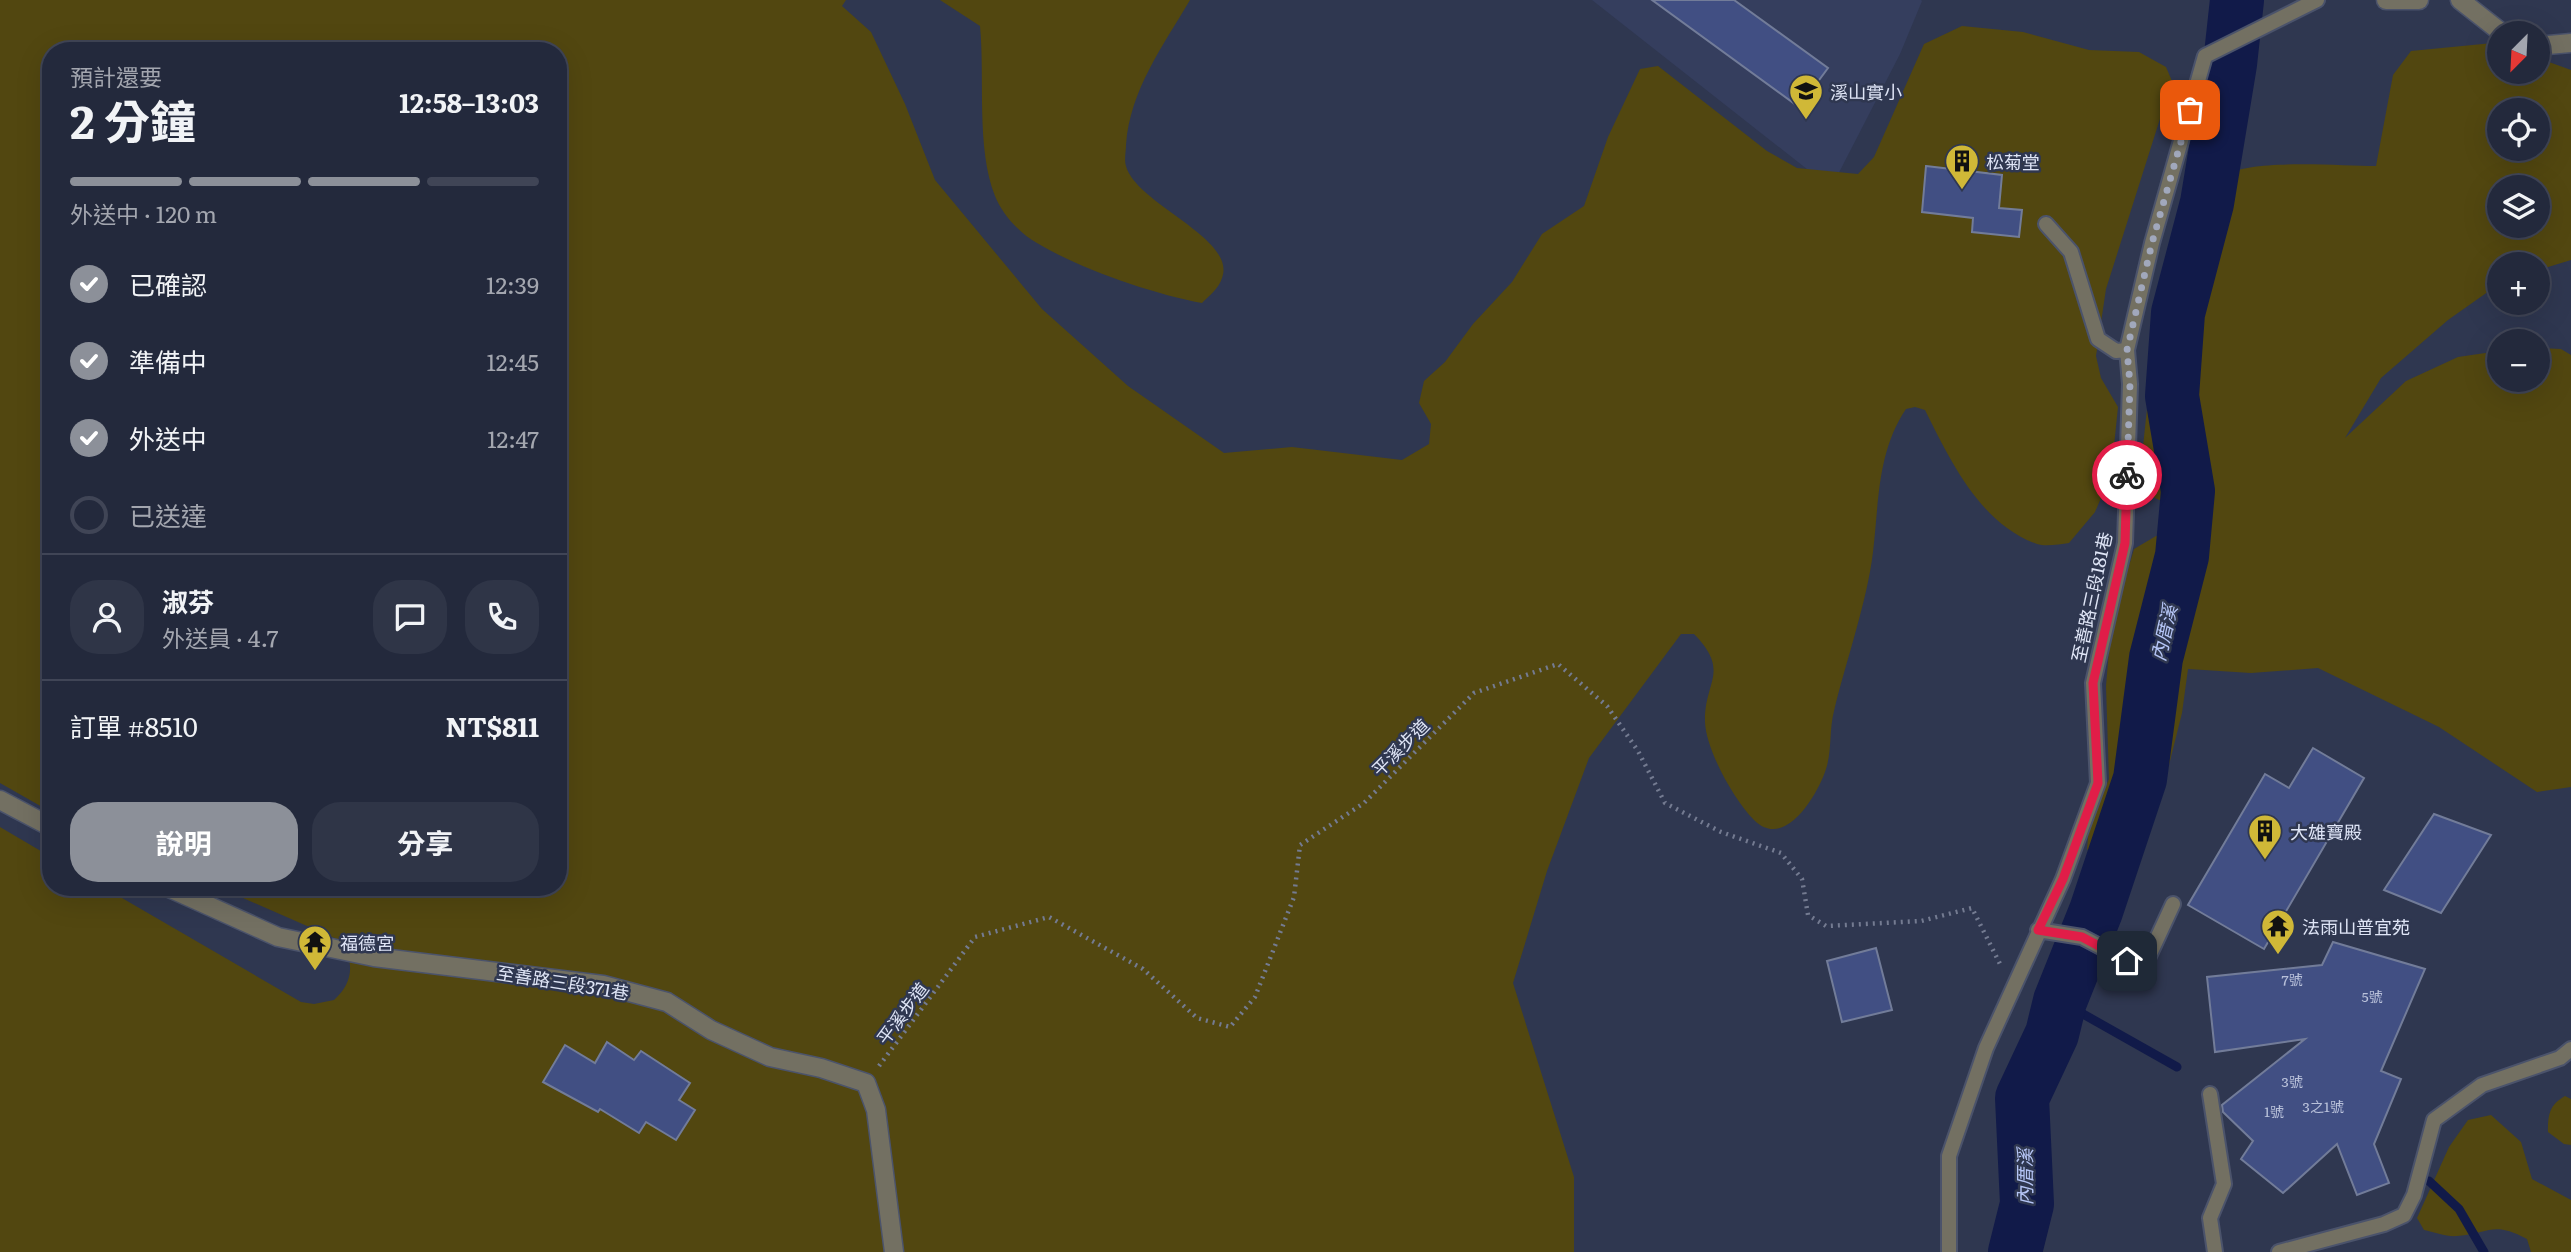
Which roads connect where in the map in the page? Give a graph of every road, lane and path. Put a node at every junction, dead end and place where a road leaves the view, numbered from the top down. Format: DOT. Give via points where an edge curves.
graph roads {
  1 [pos="2318,0"];
  2 [pos="2386,0"];
  3 [pos="2419,0"];
  4 [pos="2460,0"];
  5 [pos="2487,21"];
  6 [pos="2571,43"];
  7 [pos="2550,45"];
  8 [pos="2046,224"];
  9 [pos="2127,350"];
  10 [pos="0,800"];
  11 [pos="42,822"];
  12 [pos="187,896"];
  13 [pos="2173,904"];
  14 [pos="2038,930"];
  15 [pos="2012,989"];
  16 [pos="2571,1049"];
  17 [pos="866,1083"];
  18 [pos="2210,1094"];
  19 [pos="894,1252"];
  20 [pos="1949,1252"];
  21 [pos="2215,1252"];
  22 [pos="2279,1252"];
  1 -- 9 [label="lane, 至善路三段181巷" via="2205,56"];
  2 -- 3 [label="street"];
  4 -- 5 [label="street"];
  6 -- 7 [label="street"];
  8 -- 9 [label="lane" via="2071,253 2098,339 2116,351"];
  9 -- 14 [label="lane, 至善路三段181巷" via="2125,543 2093,683 2098,783 2063,879"];
  10 -- 11 [label="street"];
  12 -- 17 [label="street, 至善路三段371巷" via="278,937 374,957 603,985 667,1002 711,1030 770,1057"];
  13 -- 14 [label="lane" via="2143,969 2082,937"];
  14 -- 15 [label="lane, 至善路三段181巷"];
  15 -- 17 [label="path, 平溪步道" via="1972,908 1921,921 1826,926 1808,915 1802,879 1781,853 1721,832 1665,803 1638,751 1607,706 1558,664 1474,693 1364,803 1300,845 1294,897 1275,947 1255,997 1230,1027 1197,1018 1143,970 1049,917 975,937"];
  15 -- 20 [label="lane, 至善路三段181巷" via="1986,1048 1949,1156"];
  16 -- 22 [label="lane" via="2560,1058 2482,1085 2434,1120 2414,1195 2403,1215"];
  17 -- 19 [label="street" via="876,1110"];
  18 -- 21 [label="lane" via="2224,1184 2210,1218"];
}
